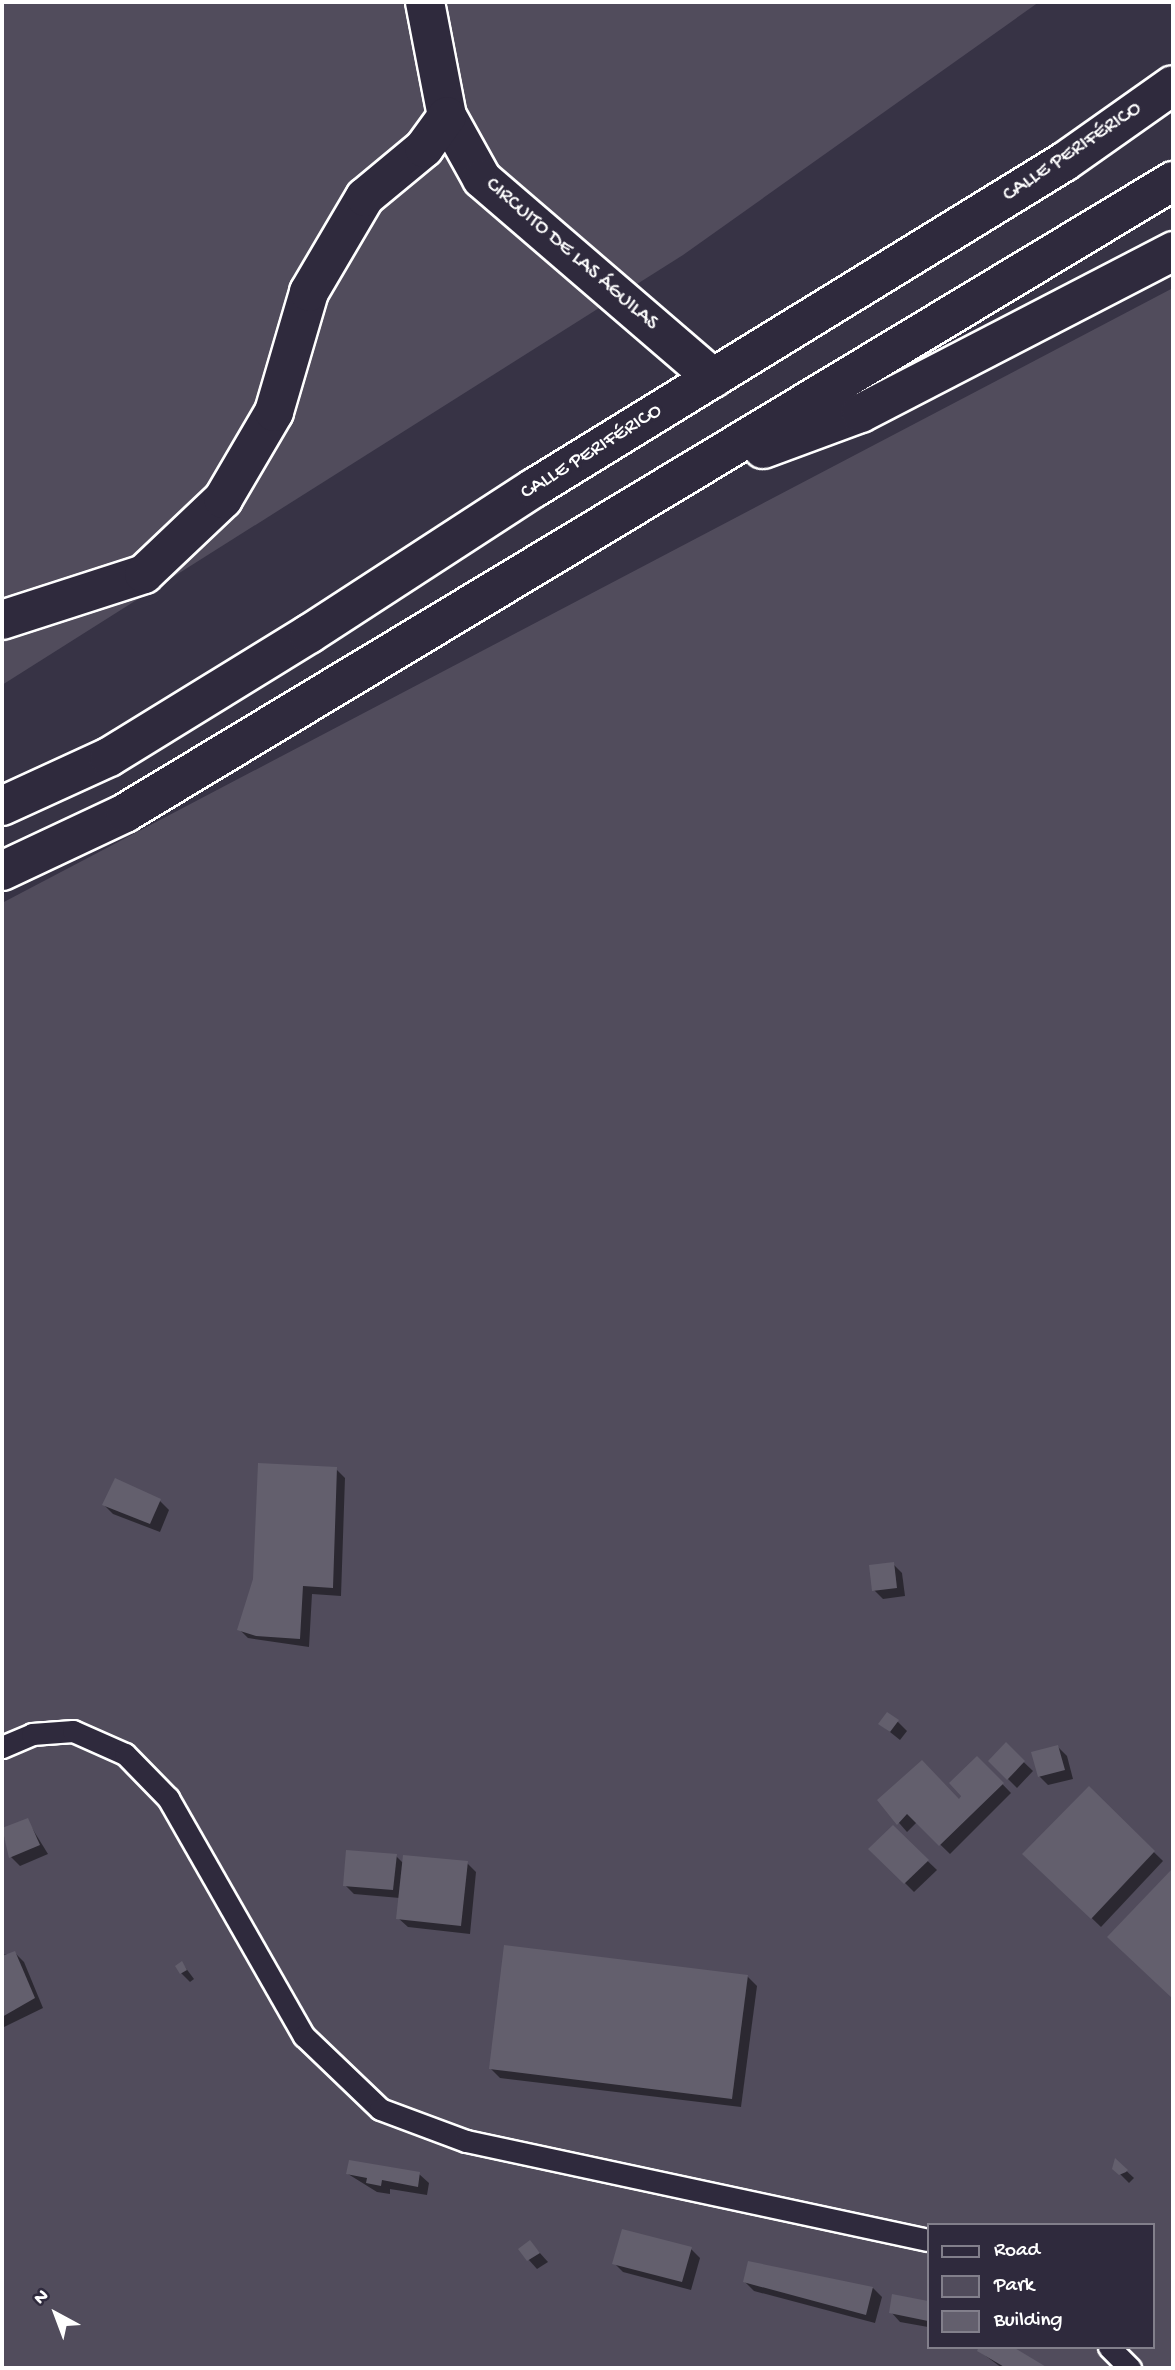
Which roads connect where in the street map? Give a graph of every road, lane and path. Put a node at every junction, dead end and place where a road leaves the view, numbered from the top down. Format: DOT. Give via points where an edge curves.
graph roads {
  1 [pos="425,2"];
  2 [pos="1173,85"];
  3 [pos="447,116"];
  4 [pos="1173,181"];
  5 [pos="1173,251"];
  6 [pos="713,379"];
  7 [pos="689,477"];
  8 [pos="2,620"];
  9 [pos="2,806"];
  10 [pos="2,871"];
  11 [pos="2,1747"];
  12 [pos="926,2240"];
  13 [pos="1112,2349"];
  14 [pos="1130,2368"];
  1 -- 3 [label="main road, CIRCUITO DE LAS ÁGUILAS"];
  2 -- 6 [label="main road, CALLE PERIFÉRICO" via="1064,162"];
  3 -- 6 [label="main road, CIRCUITO DE LAS ÁGUILAS" via="482,179"];
  3 -- 8 [label="main road" via="424,148 365,197 309,292 274,412 223,499 144,574"];
  4 -- 7 [label="main road"];
  5 -- 7 [label="main road" via="861,413"];
  6 -- 9 [label="main road, CALLE PERIFÉRICO" via="109,757"];
  7 -- 10 [label="main road" via="125,813"];
  11 -- 12 [label="lane" via="32,1734 73,1731 125,1754 169,1798 304,2036 380,2109 466,2141"];
  13 -- 14 [label="lane"];
}
